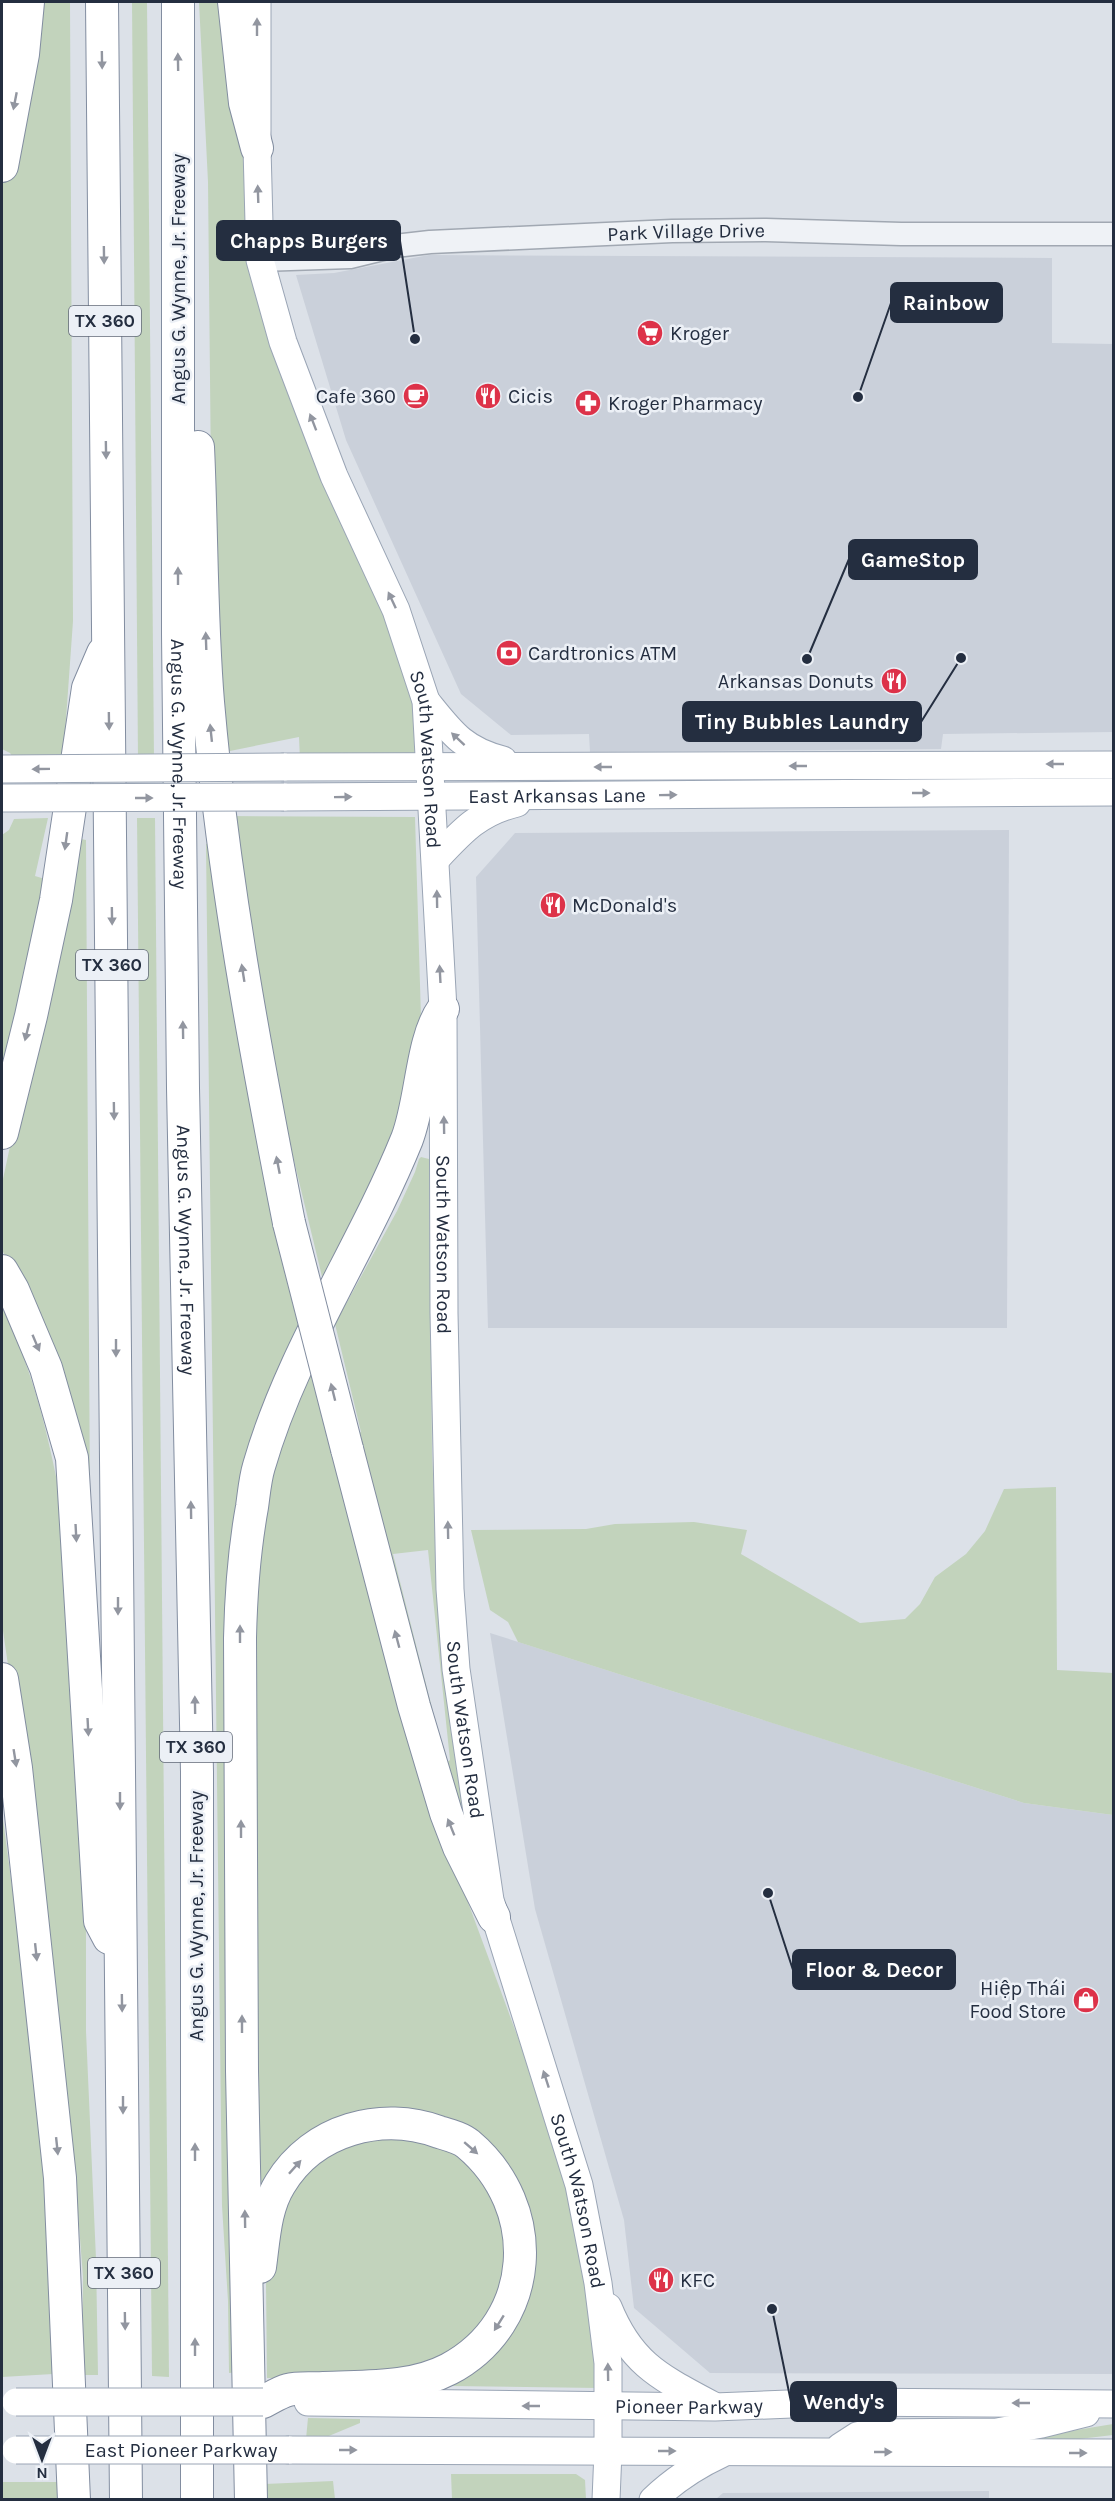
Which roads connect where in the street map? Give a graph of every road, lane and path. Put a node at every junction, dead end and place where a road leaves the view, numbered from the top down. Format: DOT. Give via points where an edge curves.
graph roads {
  1 [pos="10,2"];
  2 [pos="28,2"];
  3 [pos="102,2"];
  4 [pos="178,2"];
  5 [pos="234,2"];
  6 [pos="257,2"];
  7 [pos="2,71"];
  8 [pos="257,148"];
  9 [pos="2,166"];
  10 [pos="1113,234"];
  11 [pos="260,260"];
  12 [pos="178,374"];
  13 [pos="108,641"];
  14 [pos="426,701"];
  15 [pos="1113,765"];
  16 [pos="431,767"];
  17 [pos="531,767"];
  18 [pos="2,769"];
  19 [pos="1113,792"];
  20 [pos="433,796"];
  21 [pos="546,796"];
  22 [pos="2,798"];
  23 [pos="436,859"];
  24 [pos="443,1009"];
  25 [pos="2,1131"];
  26 [pos="2,1271"];
  27 [pos="2,1679"];
  28 [pos="494,1917"];
  29 [pos="121,1960"];
  30 [pos="598,2283"];
  31 [pos="246,2319"];
  32 [pos="9,2402"];
  33 [pos="263,2402"];
  34 [pos="1107,2404"];
  35 [pos="608,2406"];
  36 [pos="715,2407"];
  37 [pos="6,2451"];
  38 [pos="608,2451"];
  39 [pos="834,2451"];
  40 [pos="726,2452"];
  41 [pos="1113,2453"];
  42 [pos="74,2499"];
  43 [pos="126,2499"];
  44 [pos="196,2499"];
  45 [pos="251,2499"];
  46 [pos="606,2499"];
  47 [pos="653,2499"];
  1 -- 7 [label="main road"];
  2 -- 9 [label="highway, one-way" via="23,54"];
  3 -- 13 [label="highway, TX 360, one-way"];
  12 -- 4 [label="highway, Angus G. Wynne, Jr. Freeway / TX 360, one-way"];
  5 -- 8 [label="highway" via="245,103"];
  8 -- 6 [label="main road, South Watson Road, one-way"];
  11 -- 8 [label="main road, South Watson Road, one-way"];
  10 -- 11 [label="street, Park Village Drive" via="672,231 430,242 350,258"];
  14 -- 11 [label="main road, South Watson Road, one-way" via="396,610 334,476 283,342"];
  28 -- 12 [label="highway, one-way, bridge" via="446,1813 414,1706 289,1223 254,1045 222,833 208,700 198,427"];
  44 -- 12 [label="highway, Angus G. Wynne, Jr. Freeway / TX 360, one-way" via="196,1772 183,1100"];
  13 -- 25 [label="highway, one-way" via="88,688 56,900"];
  13 -- 29 [label="highway, TX 360, one-way"];
  14 -- 16 [label="main road, South Watson Road"];
  17 -- 14 [label="main road, one-way" via="491,757 465,745"];
  15 -- 17 [label="main road, East Arkansas Lane, one-way"];
  16 -- 17 [label="main road, East Arkansas Lane"];
  16 -- 18 [label="main road, East Arkansas Lane, one-way, bridge"];
  16 -- 20 [label="main road, South Watson Road"];
  21 -- 19 [label="main road, East Arkansas Lane, one-way"];
  20 -- 21 [label="main road, East Arkansas Lane"];
  22 -- 20 [label="main road, East Arkansas Lane, one-way, bridge"];
  20 -- 23 [label="main road, South Watson Road"];
  21 -- 23 [label="main road" via="487,812"];
  24 -- 23 [label="main road, South Watson Road, one-way"];
  28 -- 24 [label="main road, South Watson Road, one-way" via="456,1669 450,1589"];
  31 -- 24 [label="highway, one-way" via="240,1649 244,1553 258,1468 287,1385 408,1137 433,1022"];
  26 -- 29 [label="highway, one-way" via="46,1368 72,1458 100,1921"];
  27 -- 42 [label="highway, one-way" via="16,1768 60,2178"];
  30 -- 28 [label="main road, South Watson Road, one-way" via="579,2184"];
  29 -- 43 [label="highway, TX 360, one-way"];
  35 -- 30 [label="main road, South Watson Road, one-way" via="608,2363"];
  30 -- 36 [label="main road" via="633,2354 651,2371"];
  31 -- 33 [label="highway, one-way" via="255,2295 269,2206 281,2182 298,2162 331,2137 385,2122 423,2126 467,2143 512,2202 519,2237 516,2288 492,2334 476,2350 449,2369 422,2380 288,2390"];
  31 -- 45 [label="highway"];
  32 -- 33 [label="main road, bridge"];
  35 -- 33 [label="main road, Pioneer Parkway, one-way"];
  34 -- 36 [label="main road, Pioneer Parkway, one-way" via="840,2402"];
  34 -- 39 [label="main road" via="1077,2417 997,2432 870,2433 857,2436"];
  35 -- 36 [label="main road, Pioneer Parkway"];
  35 -- 38 [label="main road, South Watson Road"];
  37 -- 38 [label="main road, East Pioneer Parkway, one-way, bridge"];
  38 -- 40 [label="main road, one-way"];
  38 -- 46 [label="main road, South Watson Road"];
  39 -- 40 [label="main road"];
  39 -- 41 [label="main road, one-way"];
  40 -- 47 [label="main road" via="696,2466"];
}
